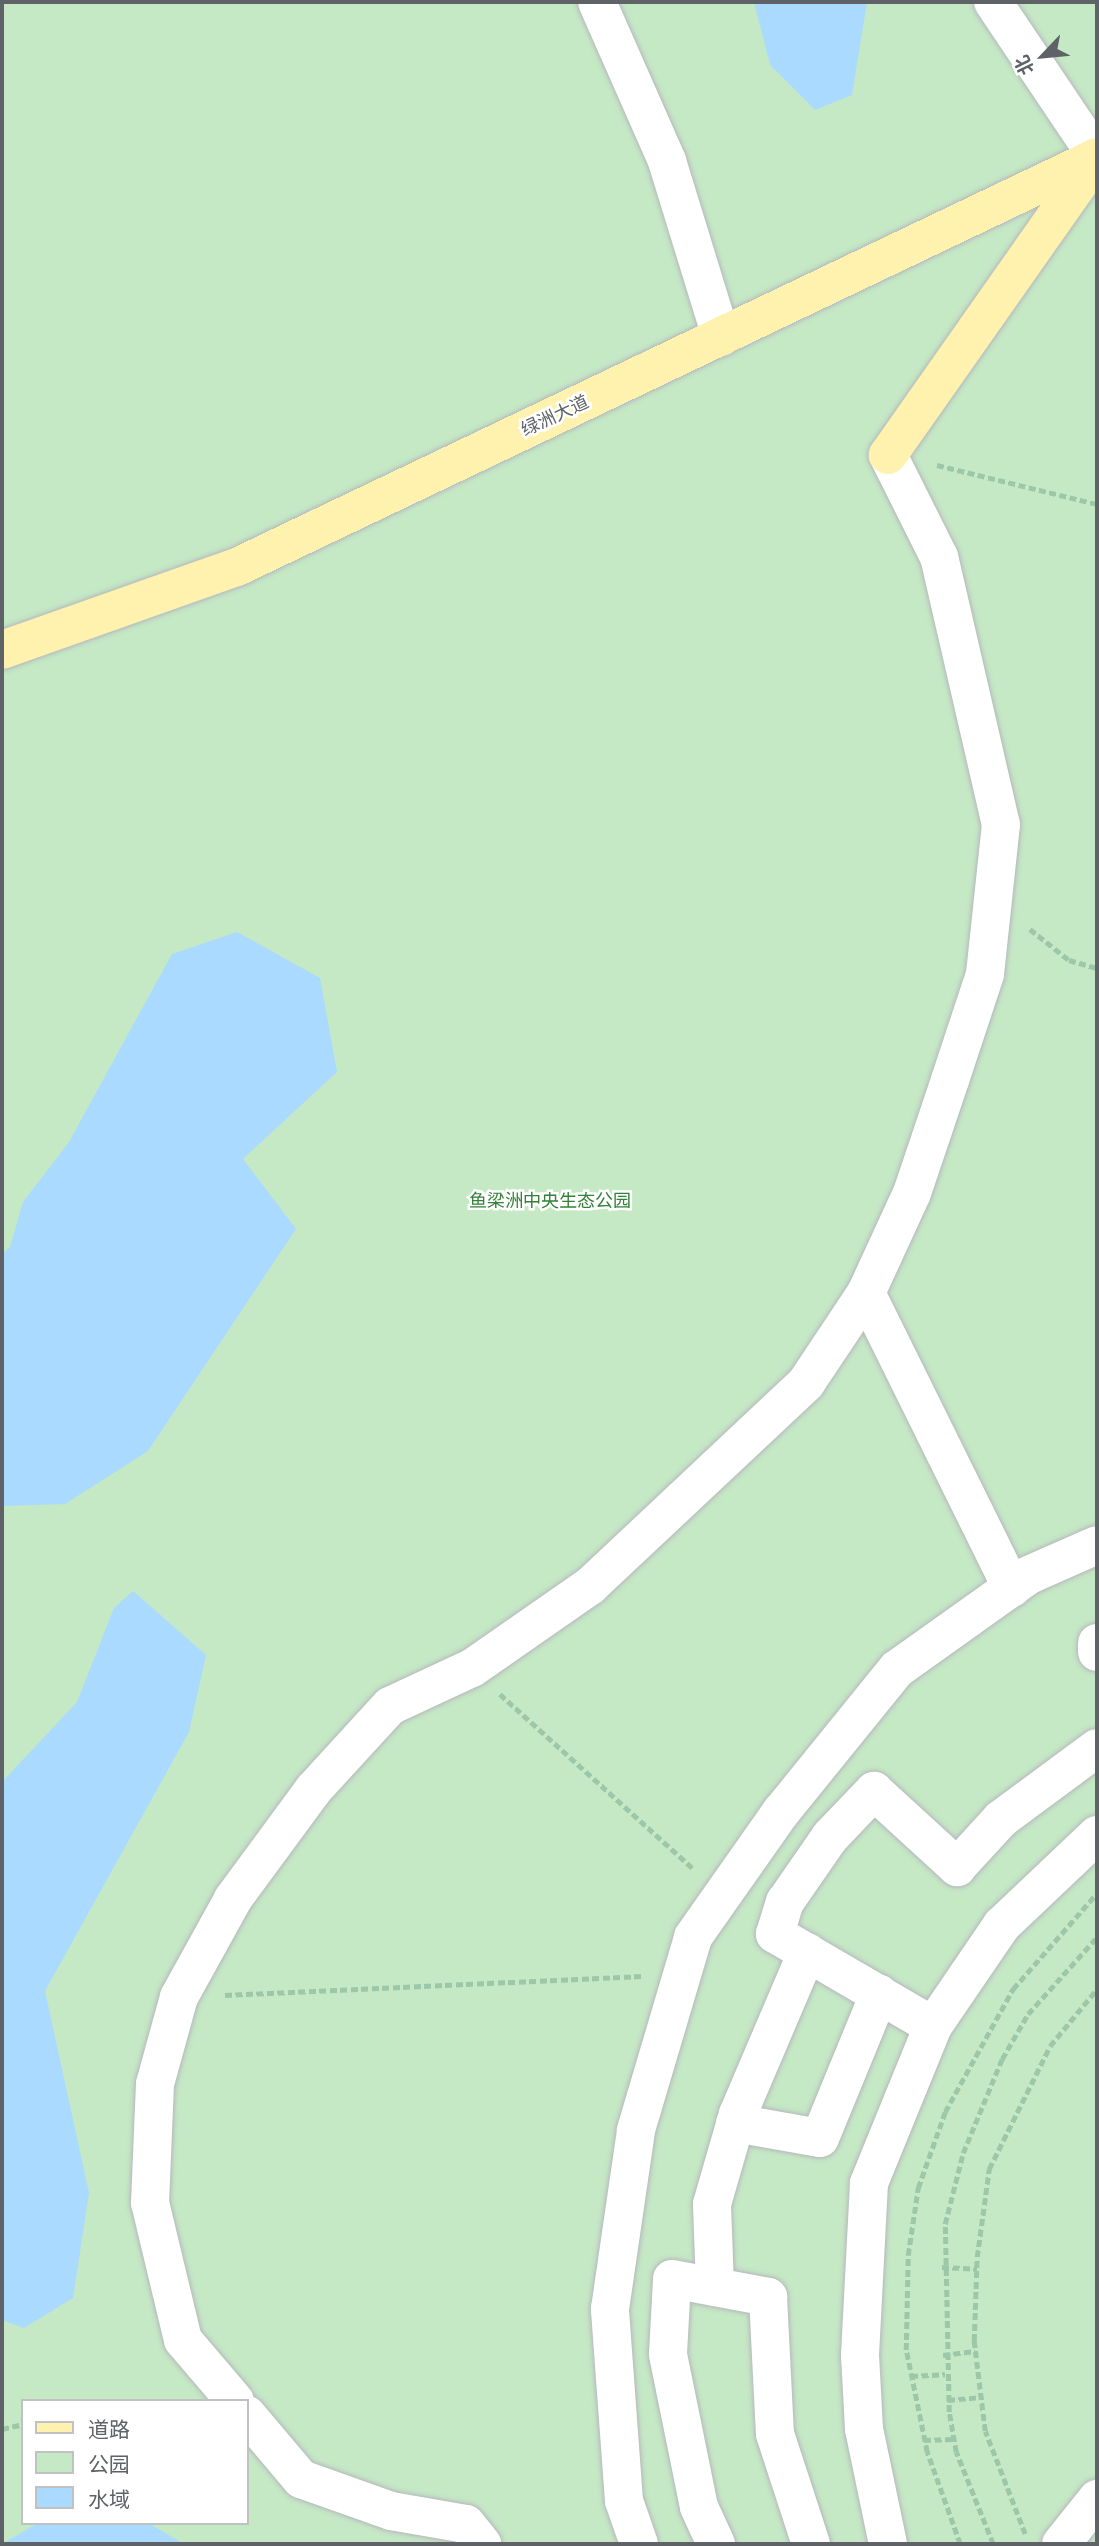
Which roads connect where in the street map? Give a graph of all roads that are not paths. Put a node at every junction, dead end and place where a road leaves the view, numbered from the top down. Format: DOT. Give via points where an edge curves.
graph roads {
  1 [pos="597,2"];
  2 [pos="993,2"];
  3 [pos="1097,157"];
  4 [pos="721,337"];
  5 [pos="888,455"];
  6 [pos="2,650"];
  7 [pos="866,1293"];
  8 [pos="1097,1545"];
  9 [pos="1012,1588"];
  10 [pos="1097,1643"];
  11 [pos="1097,1652"];
  12 [pos="1097,1748"];
  13 [pos="793,1798"];
  14 [pos="1097,1835"];
  15 [pos="830,1837"];
  16 [pos="807,1952"];
  17 [pos="879,1994"];
  18 [pos="933,2025"];
  19 [pos="735,2123"];
  20 [pos="715,2287"];
  21 [pos="233,2399"];
  22 [pos="248,2416"];
  23 [pos="1097,2499"];
  24 [pos="482,2544"];
  25 [pos="639,2544"];
  26 [pos="716,2544"];
  27 [pos="811,2544"];
  28 [pos="888,2544"];
  29 [pos="1061,2544"];
  1 -- 4 [label="street" via="667,161"];
  2 -- 3 [label="street"];
  3 -- 4 [label="main road, 绿洲大道"];
  3 -- 5 [label="main road"];
  4 -- 6 [label="main road, 绿洲大道" via="237,568"];
  5 -- 7 [label="street" via="939,557 976,701 1001,825 981,988 912,1193"];
  7 -- 9 [label="street"];
  7 -- 21 [label="street" via="806,1383 590,1586 472,1668 390,1706 313,1790 233,1899 179,1997 155,2084 150,2203 183,2340"];
  8 -- 9 [label="street"];
  9 -- 13 [label="street" via="897,1669"];
  10 -- 11 [label="street"];
  12 -- 15 [label="street" via="1001,1819 957,1867 874,1791"];
  13 -- 15 [label="street"];
  13 -- 25 [label="street" via="693,1937 636,2130 610,2309 624,2501"];
  14 -- 18 [label="street" via="1002,1925"];
  15 -- 16 [label="street" via="785,1902 775,1934"];
  16 -- 17 [label="street"];
  16 -- 19 [label="street"];
  17 -- 18 [label="street"];
  17 -- 19 [label="street" via="820,2138"];
  18 -- 28 [label="street" via="867,2195 858,2314 864,2430"];
  19 -- 20 [label="street" via="712,2204"];
  20 -- 26 [label="street" via="672,2279 667,2354 699,2507"];
  20 -- 27 [label="street" via="768,2297 775,2434"];
  22 -- 24 [label="street" via="302,2479 391,2511 466,2524"];
  23 -- 29 [label="street"];
}
